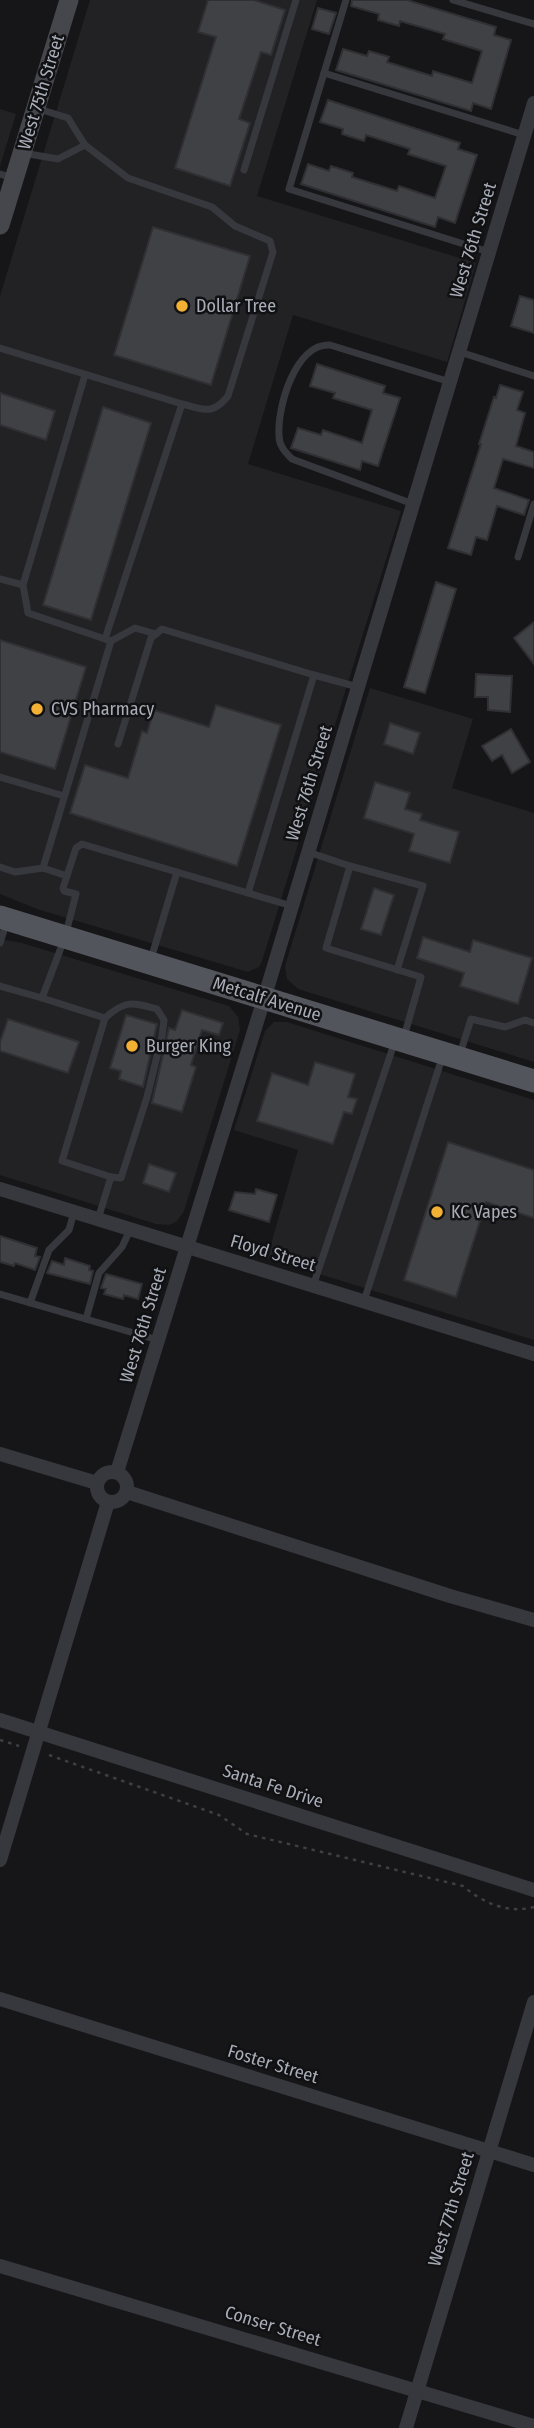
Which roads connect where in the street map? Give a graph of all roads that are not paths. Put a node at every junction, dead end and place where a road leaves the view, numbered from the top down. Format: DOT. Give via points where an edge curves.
graph roads {
  1 [pos="296,0"];
  2 [pos="346,0"];
  3 [pos="453,0"];
  4 [pos="66,1"];
  5 [pos="534,24"];
  6 [pos="324,73"];
  7 [pos="534,103"];
  8 [pos="36,108"];
  9 [pos="524,135"];
  10 [pos="85,145"];
  11 [pos="23,153"];
  12 [pos="244,170"];
  13 [pos="7,176"];
  14 [pos="0,225"];
  15 [pos="489,252"];
  16 [pos="0,348"];
  17 [pos="459,351"];
  18 [pos="85,375"];
  19 [pos="534,376"];
  20 [pos="450,382"];
  21 [pos="182,404"];
  22 [pos="534,504"];
  23 [pos="413,505"];
  24 [pos="518,557"];
  25 [pos="0,579"];
  26 [pos="23,585"];
  27 [pos="156,634"];
  28 [pos="108,640"];
  29 [pos="314,675"];
  30 [pos="358,687"];
  31 [pos="118,744"];
  32 [pos="0,776"];
  33 [pos="64,796"];
  34 [pos="308,852"];
  35 [pos="350,866"];
  36 [pos="0,867"];
  37 [pos="43,868"];
  38 [pos="177,872"];
  39 [pos="67,876"];
  40 [pos="248,894"];
  41 [pos="292,906"];
  42 [pos="3,918"];
  43 [pos="65,937"];
  44 [pos="0,943"];
  45 [pos="150,963"];
  46 [pos="397,970"];
  47 [pos="0,986"];
  48 [pos="42,998"];
  49 [pos="264,999"];
  50 [pos="105,1018"];
  51 [pos="534,1023"];
  52 [pos="400,1040"];
  53 [pos="451,1056"];
  54 [pos="534,1082"];
  55 [pos="111,1177"];
  56 [pos="1,1192"];
  57 [pos="74,1212"];
  58 [pos="98,1219"];
  59 [pos="130,1229"];
  60 [pos="188,1247"];
  61 [pos="313,1286"];
  62 [pos="0,1294"];
  63 [pos="364,1301"];
  64 [pos="30,1303"];
  65 [pos="86,1319"];
  66 [pos="159,1340"];
  67 [pos="534,1354"];
  68 [pos="0,1454"];
  69 [pos="117,1472"];
  70 [pos="97,1483"];
  71 [pos="127,1492"];
  72 [pos="108,1502"];
  73 [pos="534,1620"];
  74 [pos="0,1720"];
  75 [pos="39,1732"];
  76 [pos="0,1860"];
  77 [pos="534,1890"];
  78 [pos="0,1999"];
  79 [pos="534,2002"];
  80 [pos="489,2152"];
  81 [pos="534,2165"];
  82 [pos="0,2266"];
  83 [pos="417,2391"];
  84 [pos="534,2426"];
  85 [pos="406,2428"];
  1 -- 12 [label="lane"];
  2 -- 6 [label="lane"];
  3 -- 5 [label="lane"];
  4 -- 8 [label="main road, West 75th Street"];
  6 -- 9 [label="lane"];
  6 -- 15 [label="lane" via="289,189"];
  7 -- 9 [label="street, West 76th Street"];
  8 -- 10 [label="lane" via="68,118"];
  8 -- 11 [label="main road, West 75th Street"];
  9 -- 15 [label="street, West 76th Street"];
  10 -- 11 [label="lane" via="58,159"];
  10 -- 21 [label="lane" via="128,178 212,207 228,222 273,246 228,396 211,410"];
  11 -- 13 [label="main road, West 75th Street"];
  13 -- 14 [label="main road, West 75th Street"];
  15 -- 17 [label="street, West 76th Street"];
  16 -- 18 [label="lane"];
  17 -- 19 [label="lane"];
  17 -- 20 [label="street, West 76th Street"];
  18 -- 21 [label="lane"];
  18 -- 26 [label="lane"];
  20 -- 23 [label="street, West 76th Street"];
  20 -- 23 [label="lane" via="321,344 299,362 285,397 279,439 292,459"];
  21 -- 28 [label="lane"];
  22 -- 24 [label="lane"];
  23 -- 30 [label="street, West 76th Street"];
  25 -- 26 [label="lane"];
  26 -- 28 [label="lane" via="28,613"];
  27 -- 28 [label="lane" via="135,628"];
  27 -- 29 [label="lane" via="162,629"];
  27 -- 31 [label="lane"];
  28 -- 33 [label="lane"];
  29 -- 30 [label="lane"];
  29 -- 40 [label="lane"];
  30 -- 34 [label="street, West 76th Street"];
  32 -- 33 [label="lane"];
  33 -- 37 [label="lane"];
  34 -- 35 [label="lane"];
  34 -- 41 [label="street, West 76th Street"];
  35 -- 46 [label="lane" via="326,948"];
  35 -- 46 [label="lane" via="423,886"];
  36 -- 37 [label="lane" via="15,872"];
  37 -- 39 [label="lane"];
  38 -- 39 [label="lane" via="82,844 76,848"];
  38 -- 40 [label="lane"];
  38 -- 45 [label="lane"];
  39 -- 43 [label="lane" via="64,891 76,894"];
  40 -- 41 [label="lane"];
  41 -- 49 [label="street, West 76th Street"];
  42 -- 43 [label="main road, Metcalf Avenue"];
  42 -- 44 [label="lane"];
  43 -- 45 [label="main road, Metcalf Avenue"];
  43 -- 48 [label="lane"];
  45 -- 49 [label="main road, Metcalf Avenue"];
  46 -- 52 [label="lane" via="421,978"];
  47 -- 48 [label="lane"];
  48 -- 50 [label="lane"];
  49 -- 52 [label="main road, Metcalf Avenue"];
  49 -- 60 [label="street, West 76th Street"];
  50 -- 55 [label="lane" via="62,1161"];
  50 -- 55 [label="lane" via="131,1002 157,1009 164,1020 147,1097 121,1178"];
  51 -- 53 [label="lane" via="525,1020 505,1027 471,1019"];
  52 -- 53 [label="main road, Metcalf Avenue"];
  52 -- 61 [label="lane"];
  53 -- 54 [label="main road, Metcalf Avenue"];
  53 -- 63 [label="lane"];
  55 -- 58 [label="lane"];
  56 -- 57 [label="street, Floyd Street"];
  57 -- 58 [label="street, Floyd Street"];
  57 -- 64 [label="lane" via="69,1230 49,1250"];
  58 -- 59 [label="street, Floyd Street"];
  59 -- 60 [label="street, Floyd Street"];
  59 -- 65 [label="lane" via="122,1247 99,1273"];
  60 -- 61 [label="street, Floyd Street"];
  60 -- 66 [label="street, West 76th Street"];
  61 -- 63 [label="street, Floyd Street"];
  62 -- 64 [label="lane"];
  63 -- 67 [label="street, Floyd Street"];
  64 -- 65 [label="lane"];
  65 -- 66 [label="lane"];
  66 -- 69 [label="street, West 76th Street"];
  68 -- 70 [label="street"];
  69 -- 70 [label="street" via="106,1473"];
  69 -- 71 [label="street" via="127,1481"];
  70 -- 72 [label="street" via="99,1495"];
  71 -- 72 [label="street" via="117,1502"];
  71 -- 73 [label="street"];
  72 -- 75 [label="street"];
  74 -- 75 [label="street, Santa Fe Drive"];
  75 -- 76 [label="street"];
  75 -- 77 [label="street, Santa Fe Drive"];
  78 -- 80 [label="street, Foster Street"];
  79 -- 80 [label="street, West 77th Street"];
  80 -- 81 [label="street, Foster Street"];
  80 -- 83 [label="street, West 77th Street"];
  82 -- 83 [label="street, Conser Street"];
  83 -- 84 [label="street, Conser Street"];
  83 -- 85 [label="street, West 77th Street"];
}
